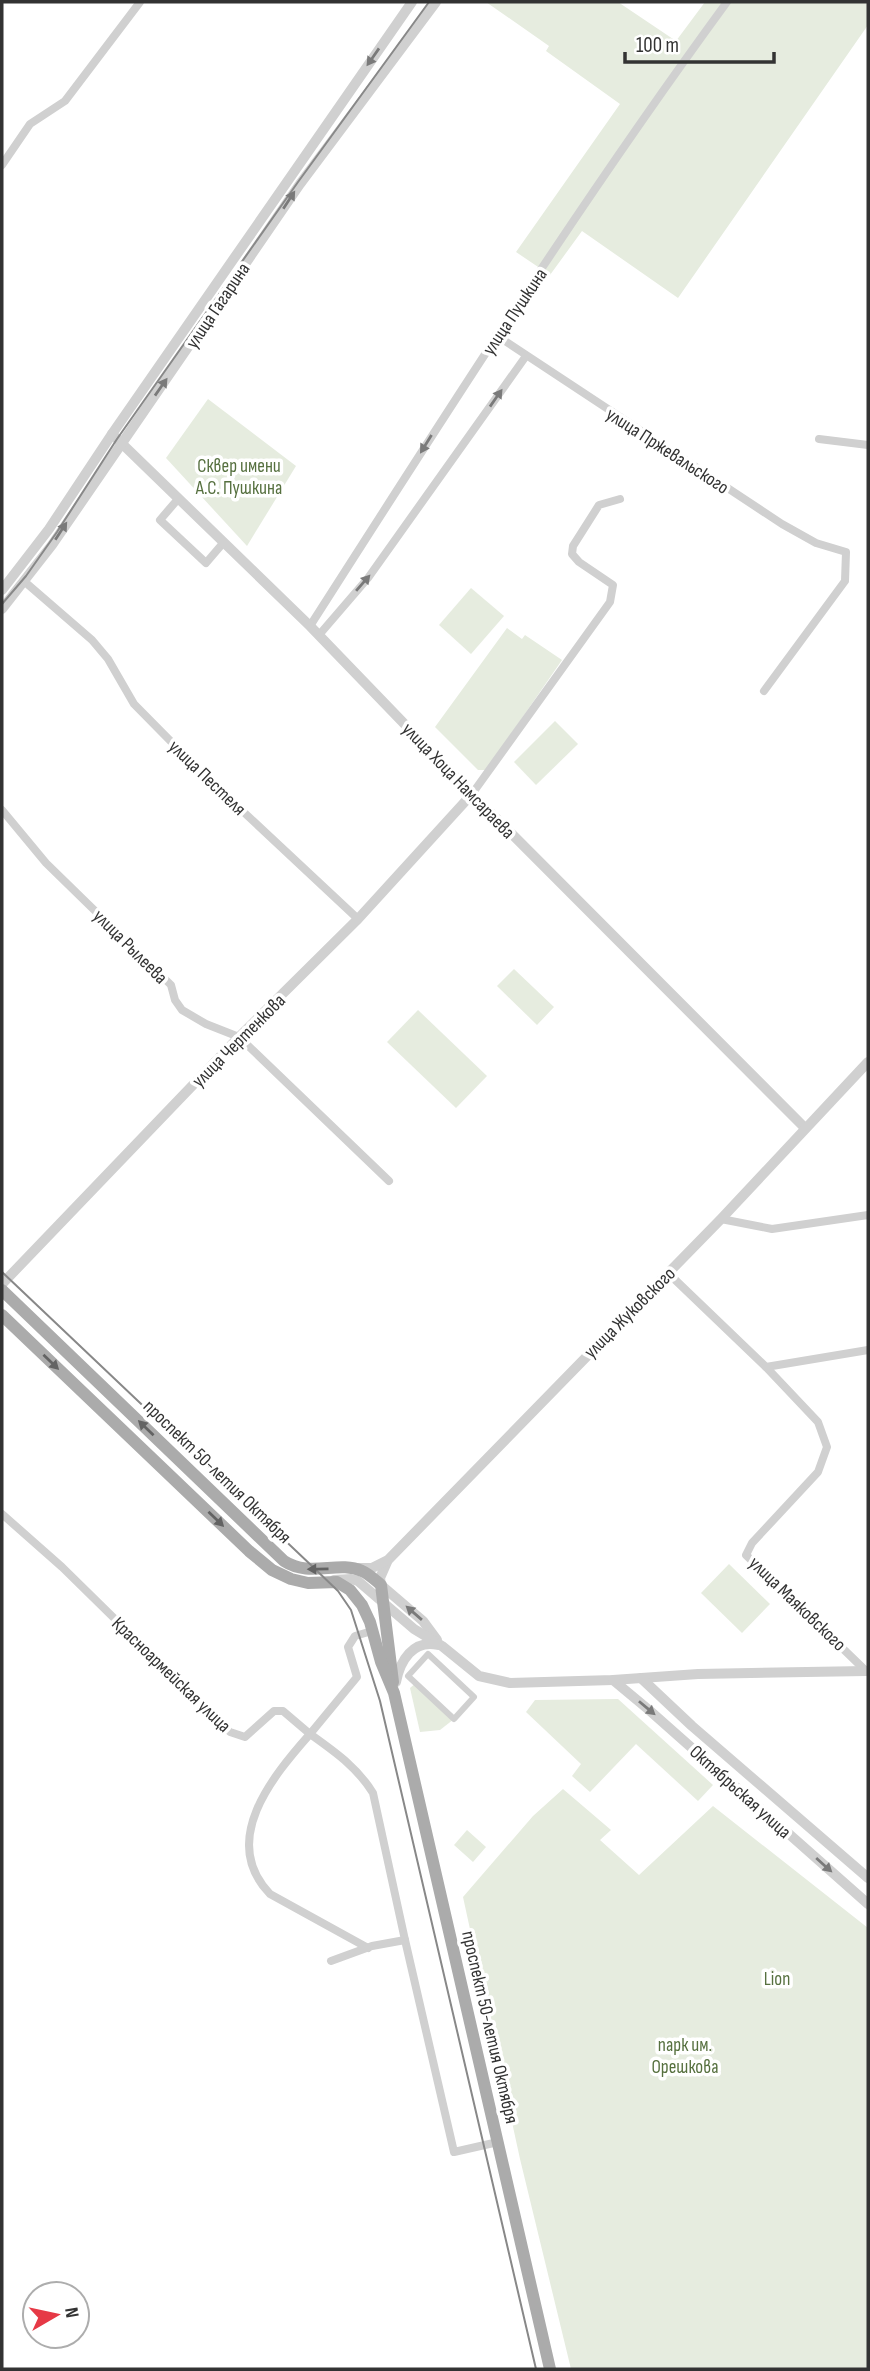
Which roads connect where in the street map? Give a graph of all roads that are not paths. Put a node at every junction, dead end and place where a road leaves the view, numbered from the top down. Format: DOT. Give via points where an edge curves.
graph roads {
  1 [pos="140,2"];
  2 [pos="412,2"];
  3 [pos="436,2"];
  4 [pos="727,2"];
  5 [pos="2,165"];
  6 [pos="496,335"];
  7 [pos="526,356"];
  8 [pos="112,434"];
  9 [pos="819,439"];
  10 [pos="120,443"];
  11 [pos="868,445"];
  12 [pos="178,499"];
  13 [pos="620,499"];
  14 [pos="224,542"];
  15 [pos="25,582"];
  16 [pos="2,590"];
  17 [pos="2,609"];
  18 [pos="310,626"];
  19 [pos="318,635"];
  20 [pos="764,691"];
  21 [pos="472,794"];
  22 [pos="2,810"];
  23 [pos="358,919"];
  24 [pos="239,1037"];
  25 [pos="867,1064"];
  26 [pos="805,1128"];
  27 [pos="389,1181"];
  28 [pos="868,1215"];
  29 [pos="721,1219"];
  30 [pos="668,1273"];
  31 [pos="2,1284"];
  32 [pos="2,1290"];
  33 [pos="2,1315"];
  34 [pos="868,1350"];
  35 [pos="766,1367"];
  36 [pos="2,1514"];
  37 [pos="388,1560"];
  38 [pos="351,1568"];
  39 [pos="327,1581"];
  40 [pos="381,1585"];
  41 [pos="383,1603"];
  42 [pos="372,1631"];
  43 [pos="442,1646"];
  44 [pos="428,1654"];
  45 [pos="867,1671"];
  46 [pos="641,1678"];
  47 [pos="612,1680"];
  48 [pos="394,1693"];
  49 [pos="692,1726"];
  50 [pos="310,1734"];
  51 [pos="681,1738"];
  52 [pos="766,1790"];
  53 [pos="754,1803"];
  54 [pos="868,1878"];
  55 [pos="868,1904"];
  56 [pos="405,1940"];
  57 [pos="368,1948"];
  58 [pos="331,1961"];
  59 [pos="498,2142"];
  60 [pos="550,2369"];
  1 -- 5 [label="street" via="65,101 30,124"];
  2 -- 8 [label="street, улица Гагарина, one-way"];
  10 -- 3 [label="street, улица Гагарина, one-way" via="300,184"];
  4 -- 6 [label="street, улица Пушкина"];
  6 -- 7 [label="street, улица Пржевальского"];
  6 -- 18 [label="street, улица Пушкина, one-way"];
  19 -- 7 [label="street, улица Пушкина, one-way" via="368,578"];
  7 -- 20 [label="street, улица Пржевальского" via="782,524 816,543 846,552 845,581"];
  8 -- 10 [label="street, улица Хоца Намсараева"];
  8 -- 16 [label="street, улица Гагарина"];
  9 -- 11 [label="street"];
  10 -- 12 [label="street, улица Хоца Намсараева"];
  15 -- 10 [label="street, улица Гагарина, one-way"];
  12 -- 14 [label="street, улица Хоца Намсараева"];
  12 -- 14 [label="street" via="160,520 206,563"];
  13 -- 21 [label="street" via="600,505 572,554 613,585 610,602"];
  14 -- 18 [label="street, улица Хоца Намсараева"];
  15 -- 17 [label="street, улица Гагарина"];
  15 -- 23 [label="street, улица Пестеля" via="73,621 108,659 134,704 204,775"];
  18 -- 19 [label="street, улица Хоца Намсараева"];
  19 -- 21 [label="street, улица Хоца Намсараева"];
  21 -- 23 [label="street, улица Чертенкова"];
  21 -- 26 [label="street, улица Хоца Намсараева"];
  22 -- 24 [label="street, улица Рылеева" via="46,863 171,985 182,1010"];
  23 -- 24 [label="street, улица Чертенкова"];
  24 -- 27 [label="street, улица Рылеева"];
  24 -- 31 [label="street, улица Чертенкова"];
  25 -- 26 [label="street, улица Жуковского"];
  26 -- 29 [label="street, улица Жуковского"];
  28 -- 29 [label="street" via="772,1229"];
  29 -- 30 [label="street, улица Жуковского"];
  30 -- 35 [label="street"];
  30 -- 37 [label="street, улица Жуковского"];
  38 -- 32 [label="main road, проспект 50-летия Октября, one-way" via="308,1570 284,1561"];
  33 -- 39 [label="main road, проспект 50-летия Октября, one-way" via="272,1570 308,1583"];
  34 -- 35 [label="street"];
  35 -- 45 [label="street, улица Маяковского" via="818,1422 827,1447 818,1472 746,1555"];
  36 -- 50 [label="street, Красноармейская улица" via="230,1732 245,1737 268,1715 283,1711"];
  37 -- 38 [label="street" via="372,1568"];
  37 -- 40 [label="street"];
  38 -- 40 [label="main road" via="364,1571"];
  39 -- 41 [label="street" via="358,1581"];
  39 -- 42 [label="main road, проспект 50-летия Октября" via="350,1590"];
  40 -- 41 [label="main road, проспект 50-летия Октября"];
  43 -- 40 [label="street, one-way" via="423,1621"];
  41 -- 43 [label="street"];
  41 -- 48 [label="main road, проспект 50-летия Октября"];
  42 -- 48 [label="main road, проспект 50-летия Октября"];
  42 -- 50 [label="street" via="355,1636 348,1647 357,1677"];
  43 -- 47 [label="street" via="486,1679 532,1684"];
  43 -- 48 [label="street" via="418,1646 408,1653 399,1666"];
  44 -- 44 [label="street" via="474,1697 454,1719 408,1676"];
  45 -- 46 [label="street"];
  46 -- 47 [label="street"];
  46 -- 49 [label="street, Октябрьская улица"];
  47 -- 51 [label="street, Октябрьская улица, one-way"];
  48 -- 59 [label="main road, проспект 50-летия Октября"];
  49 -- 51 [label="street"];
  49 -- 52 [label="street, Октябрьская улица"];
  50 -- 56 [label="street" via="363,1776 373,1793"];
  50 -- 57 [label="street" via="275,1775 257,1806 250,1844 254,1871 270,1894"];
  51 -- 53 [label="street, Октябрьская улица"];
  52 -- 53 [label="street"];
  52 -- 54 [label="street, Октябрьская улица"];
  53 -- 55 [label="street, Октябрьская улица, one-way"];
  56 -- 57 [label="street"];
  56 -- 59 [label="street" via="454,2152"];
  57 -- 58 [label="street"];
  59 -- 60 [label="main road, проспект 50-летия Октября"];
}
